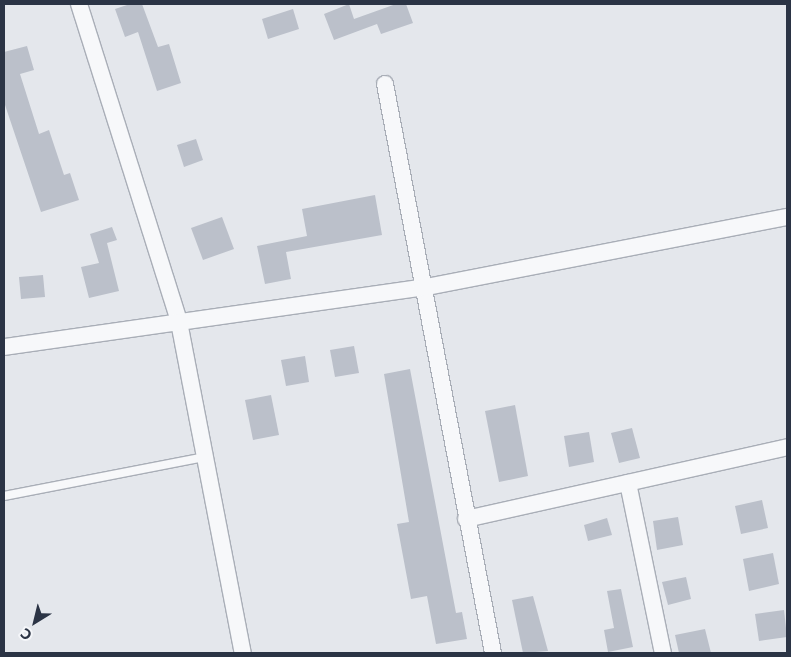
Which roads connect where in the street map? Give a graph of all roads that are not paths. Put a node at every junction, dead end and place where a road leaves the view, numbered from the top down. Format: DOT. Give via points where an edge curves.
graph roads {
  1 [pos="80,4"];
  2 [pos="385,84"];
  3 [pos="787,217"];
  4 [pos="421,288"];
  5 [pos="178,322"];
  6 [pos="4,347"];
  7 [pos="787,448"];
  8 [pos="205,457"];
  9 [pos="628,483"];
  10 [pos="4,496"];
  11 [pos="466,519"];
  12 [pos="243,653"];
  13 [pos="493,653"];
  14 [pos="663,653"];
  1 -- 5 [label="street"];
  2 -- 4 [label="street"];
  3 -- 4 [label="street"];
  4 -- 5 [label="street"];
  4 -- 11 [label="street"];
  5 -- 6 [label="street"];
  5 -- 8 [label="street"];
  7 -- 9 [label="street"];
  8 -- 10 [label="lane"];
  8 -- 12 [label="street"];
  9 -- 11 [label="street"];
  9 -- 14 [label="street"];
  11 -- 13 [label="street"];
}
